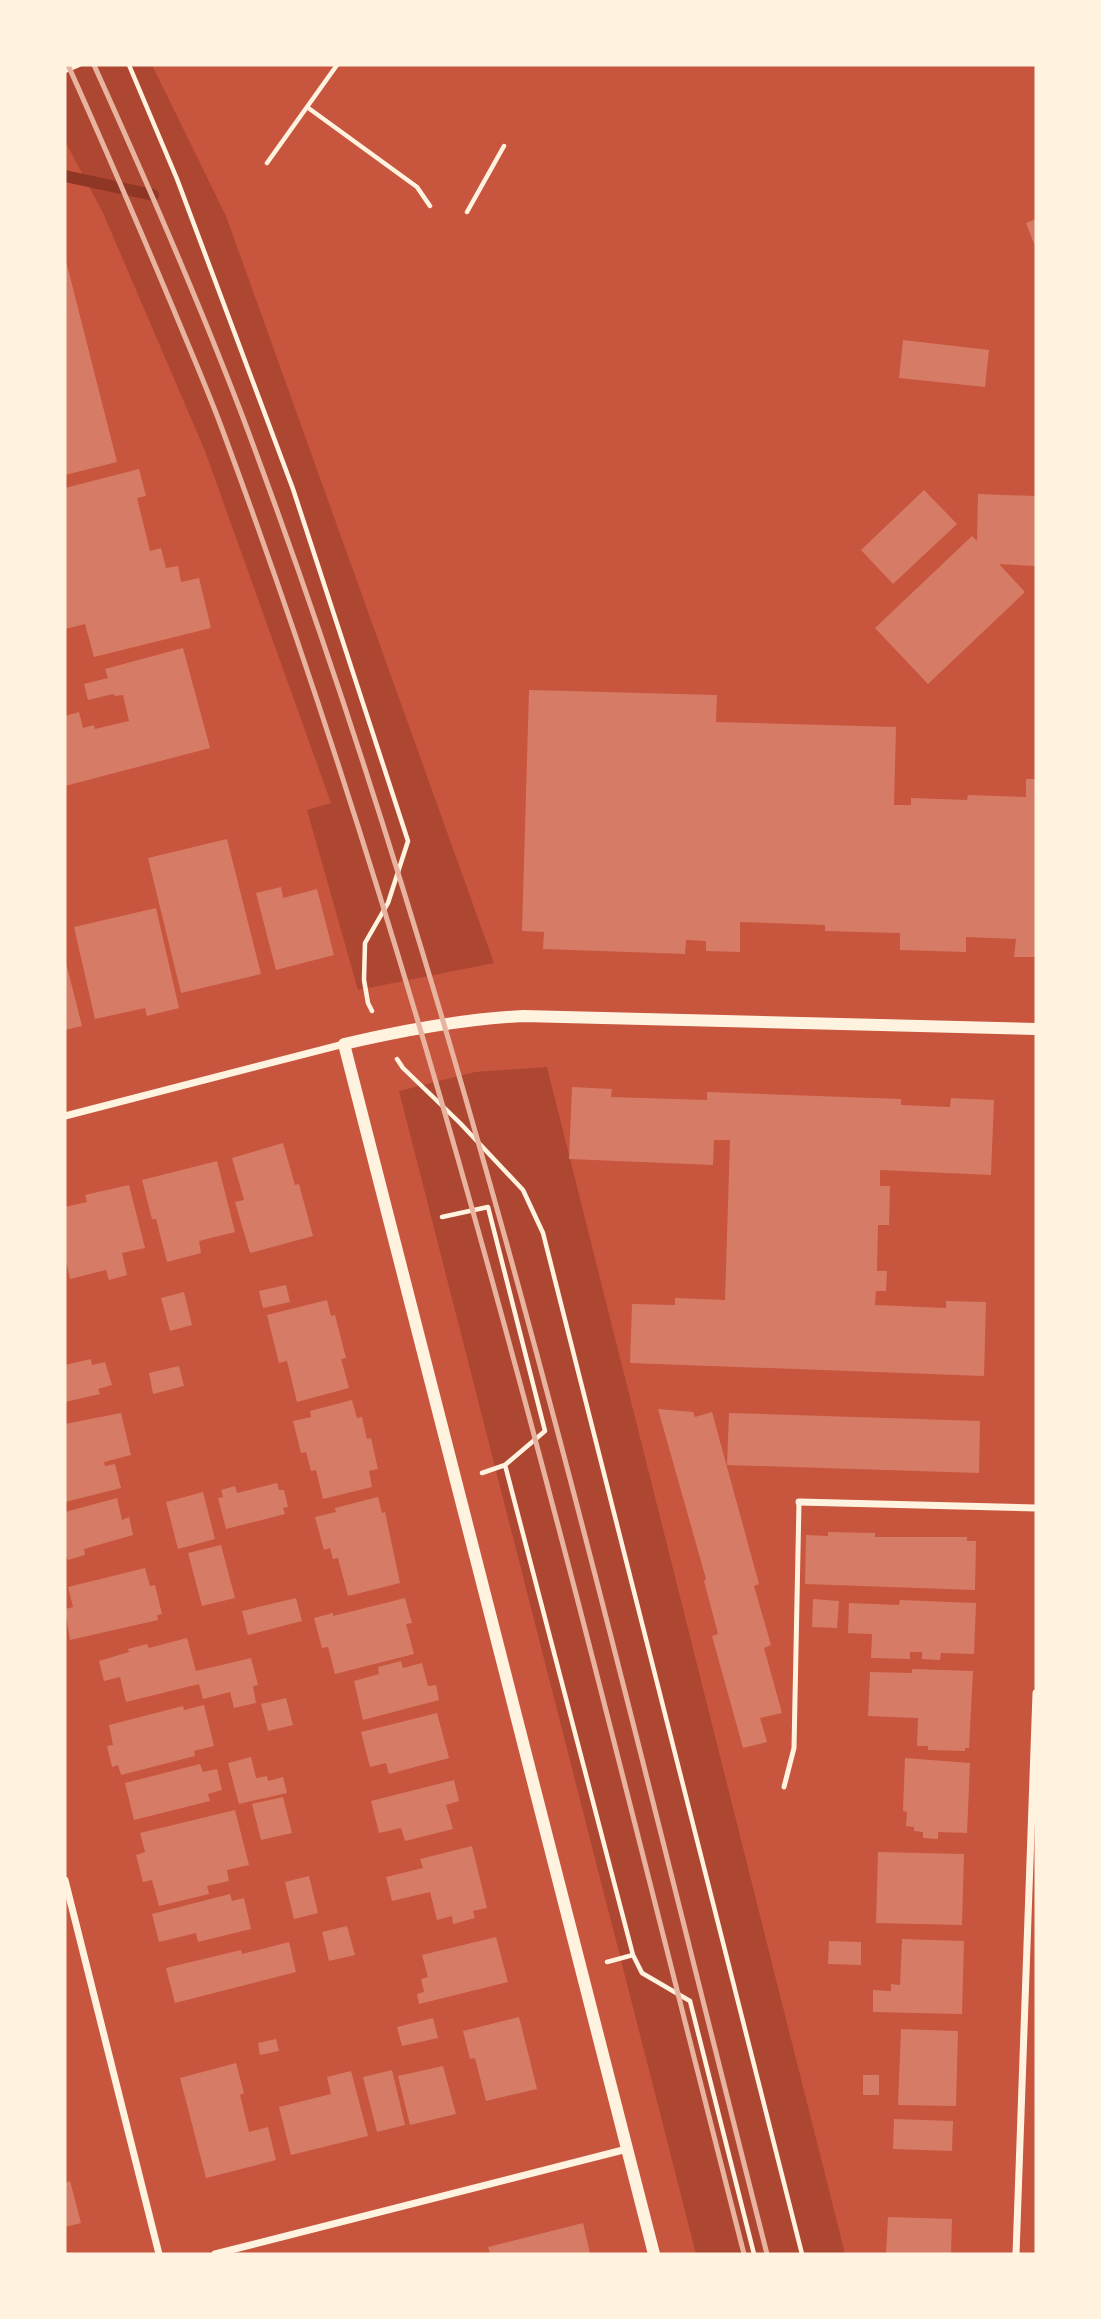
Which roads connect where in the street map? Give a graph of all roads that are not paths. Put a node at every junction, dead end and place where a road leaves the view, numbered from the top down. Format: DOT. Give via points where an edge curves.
graph roads {
  1 [pos="1036,1029"];
  2 [pos="344,1044"];
  3 [pos="65,1116"];
  4 [pos="799,1502"];
  5 [pos="1036,1508"];
  6 [pos="1036,1692"];
  7 [pos="784,1787"];
  8 [pos="65,1880"];
  9 [pos="627,2149"];
  10 [pos="159,2254"];
  11 [pos="215,2254"];
  12 [pos="654,2254"];
  13 [pos="1016,2254"];
  1 -- 2 [label="street" via="523,1016 412,1028"];
  2 -- 3 [label="street"];
  2 -- 9 [label="street"];
  4 -- 5 [label="street"];
  4 -- 7 [label="lane" via="794,1748"];
  6 -- 13 [label="street"];
  8 -- 10 [label="street"];
  9 -- 11 [label="street"];
  9 -- 12 [label="street"];
}
